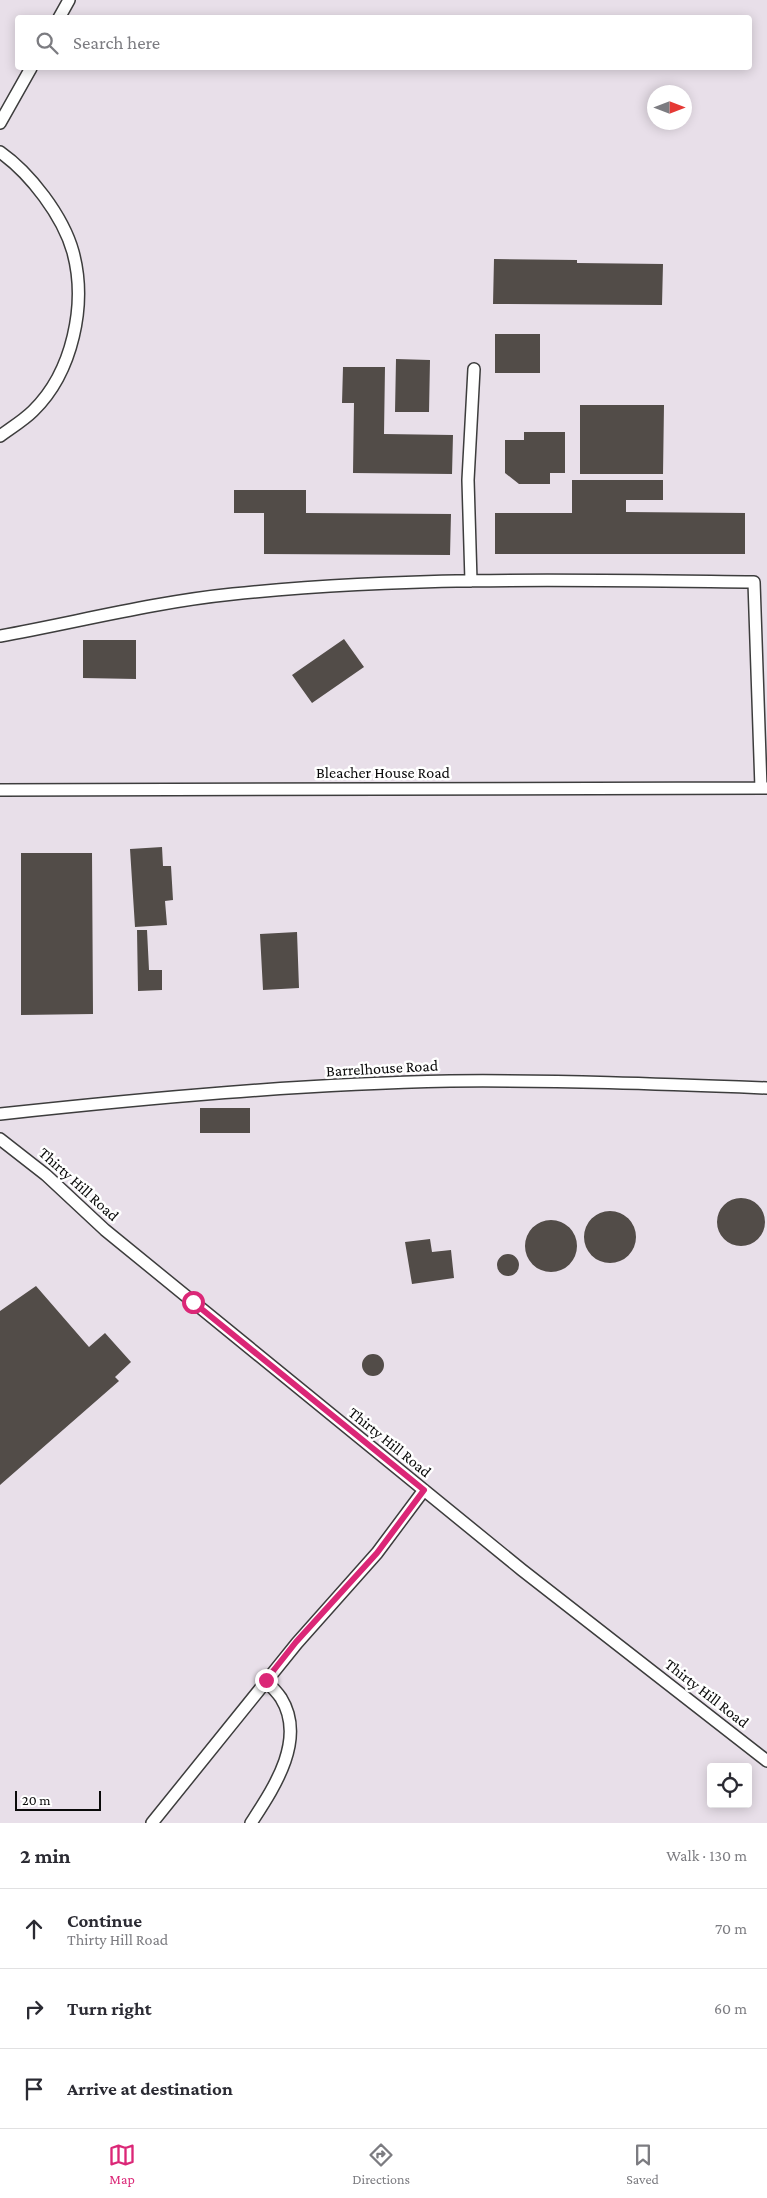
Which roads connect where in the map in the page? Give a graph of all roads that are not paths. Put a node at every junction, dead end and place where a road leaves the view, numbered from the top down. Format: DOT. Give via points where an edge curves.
graph roads {
  1 [pos="69,0"];
  2 [pos="61,15"];
  3 [pos="30,70"];
  4 [pos="0,123"];
  5 [pos="0,152"];
  6 [pos="474,369"];
  7 [pos="0,436"];
  8 [pos="471,581"];
  9 [pos="0,636"];
  10 [pos="763,704"];
  11 [pos="764,788"];
  12 [pos="0,790"];
  13 [pos="767,1088"];
  14 [pos="0,1114"];
  15 [pos="0,1139"];
  16 [pos="424,1490"];
  17 [pos="266,1680"];
  18 [pos="767,1761"];
  19 [pos="152,1823"];
  20 [pos="251,1823"];
  1 -- 2 [label="lane"];
  3 -- 4 [label="lane"];
  5 -- 7 [label="lane" via="36,186 59,220 73,251 78,282 77,316 69,352 53,385 34,411"];
  6 -- 8 [label="lane" via="468,480"];
  8 -- 9 [label="lane" via="368,584 233,594 176,601"];
  8 -- 10 [label="lane" via="754,582"];
  10 -- 11 [label="lane"];
  11 -- 12 [label="lane, Bleacher House Road"];
  13 -- 14 [label="lane, Barrelhouse Road" via="623,1082 451,1081 200,1095"];
  15 -- 16 [label="lane, Thirty Hill Road" via="46,1175 105,1230"];
  16 -- 17 [label="lane" via="377,1553"];
  16 -- 18 [label="lane, Thirty Hill Road"];
  17 -- 19 [label="lane"];
  17 -- 20 [label="lane" via="288,1714 290,1732 285,1762"];
}
